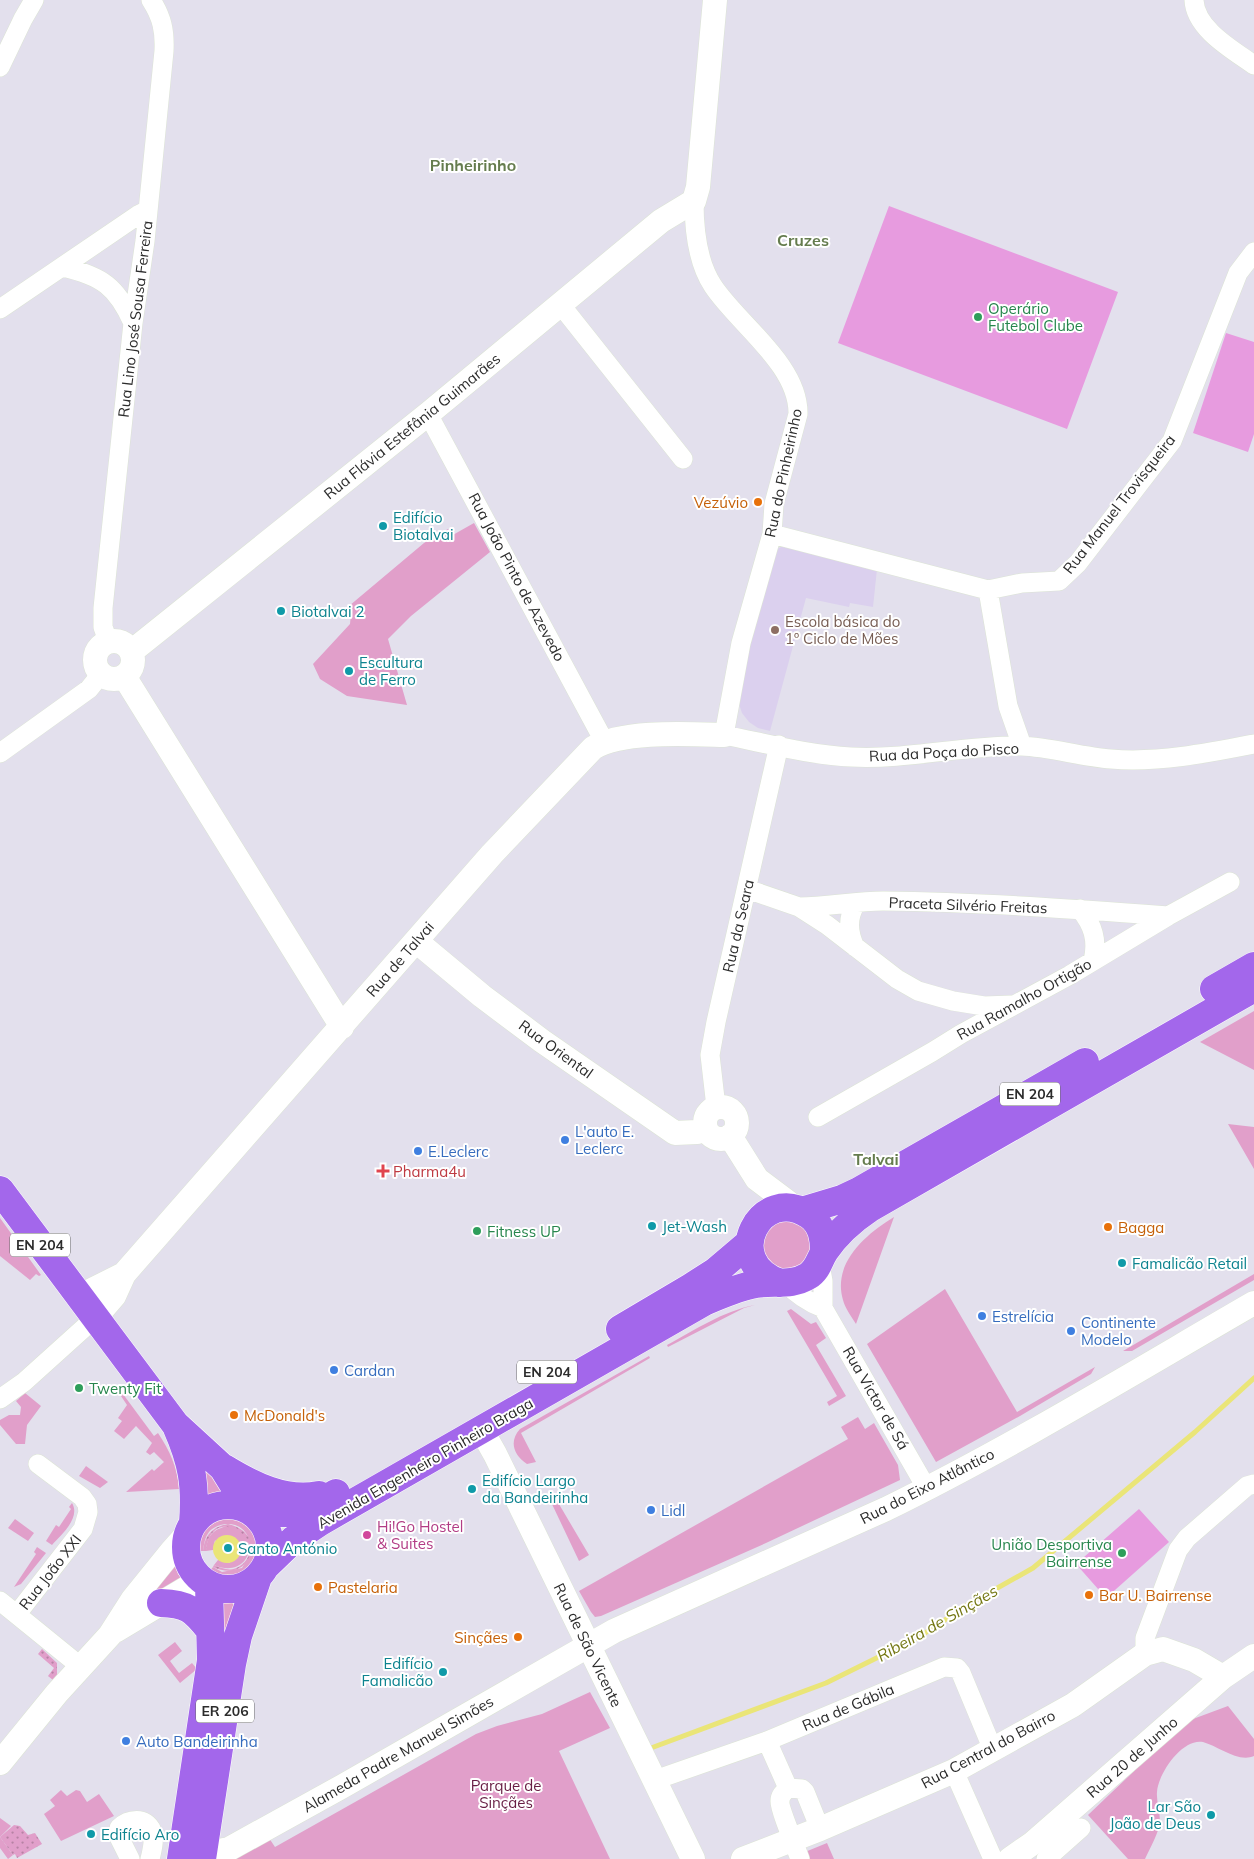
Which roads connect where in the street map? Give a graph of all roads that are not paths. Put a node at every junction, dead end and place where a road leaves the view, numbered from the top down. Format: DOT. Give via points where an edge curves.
graph roads {
  1 [pos="34,0"];
  2 [pos="151,0"];
  3 [pos="716,0"];
  4 [pos="1194,0"];
  5 [pos="1254,65"];
  6 [pos="0,67"];
  7 [pos="694,201"];
  8 [pos="148,210"];
  9 [pos="1254,252"];
  10 [pos="64,267"];
  11 [pos="560,304"];
  12 [pos="0,309"];
  13 [pos="132,324"];
  14 [pos="428,414"];
  15 [pos="683,459"];
  16 [pos="772,534"];
  17 [pos="988,590"];
  18 [pos="108,641"];
  19 [pos="131,652"];
  20 [pos="112,675"];
  21 [pos="724,735"];
  22 [pos="604,741"];
  23 [pos="1254,744"];
  24 [pos="779,746"];
  25 [pos="1022,746"];
  26 [pos="0,754"];
  27 [pos="1230,882"];
  28 [pos="747,889"];
  29 [pos="856,903"];
  30 [pos="799,907"];
  31 [pos="1080,909"];
  32 [pos="1168,916"];
  33 [pos="416,941"];
  34 [pos="855,947"];
  35 [pos="1092,961"];
  36 [pos="1254,966"];
  37 [pos="1254,988"];
  38 [pos="952,1001"];
  39 [pos="1016,1005"];
  40 [pos="342,1027"];
  41 [pos="961,1034"];
  42 [pos="818,1117"];
  43 [pos="710,1118"];
  44 [pos="757,1179"];
  45 [pos="0,1190"];
  46 [pos="800,1210"];
  47 [pos="750,1238"];
  48 [pos="822,1258"];
  49 [pos="783,1283"];
  50 [pos="1254,1303"];
  51 [pos="88,1308"];
  52 [pos="823,1308"];
  53 [pos="0,1399"];
  54 [pos="175,1424"];
  55 [pos="482,1431"];
  56 [pos="38,1464"];
  57 [pos="223,1468"];
  58 [pos="1254,1484"];
  59 [pos="927,1489"];
  60 [pos="338,1492"];
  61 [pos="245,1508"];
  62 [pos="190,1529"];
  63 [pos="262,1572"];
  64 [pos="205,1582"];
  65 [pos="0,1600"];
  66 [pos="161,1603"];
  67 [pos="17,1614"];
  68 [pos="209,1629"];
  69 [pos="110,1635"];
  70 [pos="588,1645"];
  71 [pos="1145,1654"];
  72 [pos="1254,1656"];
  73 [pos="80,1666"];
  74 [pos="1223,1677"];
  75 [pos="767,1741"];
  76 [pos="993,1750"];
  77 [pos="0,1763"];
  78 [pos="954,1771"];
  79 [pos="655,1780"];
  80 [pos="788,1788"];
  81 [pos="1080,1828"];
  82 [pos="820,1829"];
  83 [pos="797,1849"];
  84 [pos="195,1855"];
  85 [pos="130,1859"];
  86 [pos="150,1859"];
  87 [pos="693,1859"];
  88 [pos="743,1859"];
  89 [pos="1007,1859"];
  90 [pos="1046,1859"];
  1 -- 6 [label="street"];
  2 -- 8 [label="street, Rua Lino José Sousa Ferreira" via="165,33"];
  3 -- 7 [label="street, Rua do Pinheirinho"];
  4 -- 5 [label="street" via="1194,6 1208,30"];
  7 -- 11 [label="street, Rua Flávia Estefânia Guimarães" via="662,221"];
  7 -- 16 [label="street, Rua do Pinheirinho" via="698,244 712,285 772,355 798,402 798,414 774,504"];
  8 -- 10 [label="street"];
  8 -- 13 [label="street, Rua Lino José Sousa Ferreira"];
  9 -- 17 [label="street, Rua Manuel Trovisqueira" via="1238,273 1172,441 1078,563 1059,581 1022,583"];
  10 -- 12 [label="street"];
  10 -- 13 [label="street" via="91,275 116,292"];
  11 -- 14 [label="street, Rua Flávia Estefânia Guimarães"];
  11 -- 15 [label="street"];
  13 -- 18 [label="street, Rua Lino José Sousa Ferreira" via="103,608 103,626"];
  14 -- 19 [label="street, Rua Flávia Estefânia Guimarães"];
  14 -- 22 [label="street, Rua João Pinto de Azevedo"];
  16 -- 17 [label="street"];
  16 -- 21 [label="street, Rua do Pinheirinho" via="741,643"];
  17 -- 25 [label="street" via="1008,706"];
  18 -- 19 [label="street" via="124,643"];
  18 -- 20 [label="street" via="98,648 94,658 97,670"];
  19 -- 20 [label="street" via="133,663 128,673"];
  20 -- 26 [label="street"];
  20 -- 40 [label="street"];
  21 -- 22 [label="street" via="681,734"];
  21 -- 24 [label="street, Rua da Poça do Pisco"];
  22 -- 33 [label="street, Rua de Talvai" via="593,748 492,854"];
  23 -- 25 [label="street, Rua da Poça do Pisco" via="1126,760"];
  24 -- 25 [label="street, Rua da Poça do Pisco" via="850,757"];
  24 -- 28 [label="street, Rua da Seara"];
  27 -- 32 [label="street, Rua Ramalho Ortigão"];
  28 -- 30 [label="street, Praceta Silvério Freitas"];
  28 -- 43 [label="street, Rua da Seara" via="710,1055"];
  29 -- 30 [label="street, Praceta Silvério Freitas"];
  29 -- 31 [label="street, Praceta Silvério Freitas" via="881,901"];
  29 -- 34 [label="street" via="849,922 849,934"];
  30 -- 34 [label="street, Praceta Silvério Freitas"];
  31 -- 32 [label="street, Praceta Silvério Freitas"];
  31 -- 35 [label="street" via="1094,932"];
  32 -- 35 [label="street, Rua Ramalho Ortigão"];
  33 -- 40 [label="street, Rua de Talvai"];
  33 -- 43 [label="street, Rua Oriental" via="542,1041 675,1132 696,1132"];
  34 -- 38 [label="street, Praceta Silvério Freitas" via="918,991"];
  35 -- 39 [label="street, Rua Ramalho Ortigão"];
  36 -- 46 [label="main road, Avenida Engenheiro Pinheiro Braga / EN 204" via="859,1191"];
  37 -- 48 [label="main road, Avenida Engenheiro Pinheiro Braga / EN 204" via="870,1208 847,1225"];
  38 -- 39 [label="street, Praceta Silvério Freitas" via="984,1006"];
  38 -- 41 [label="street" via="962,1016"];
  39 -- 41 [label="street, Rua Ramalho Ortigão"];
  40 -- 51 [label="street, Rua de Talvai" via="124,1274 114,1296"];
  41 -- 42 [label="street, Rua Ramalho Ortigão"];
  43 -- 44 [label="street" via="726,1107 730,1110 736,1118 736,1128 730,1136"];
  44 -- 46 [label="street"];
  44 -- 47 [label="street"];
  45 -- 51 [label="main road, EN 204"];
  46 -- 47 [label="main road, Avenida Engenheiro Pinheiro Braga / EN 204" via="780,1208 765,1215 756,1222"];
  46 -- 48 [label="main road" via="813,1218 820,1228 824,1240"];
  47 -- 49 [label="main road" via="750,1254 760,1273"];
  47 -- 60 [label="main road, Avenida Engenheiro Pinheiro Braga / EN 204" via="716,1270 691,1287"];
  48 -- 49 [label="main road, Avenida Engenheiro Pinheiro Braga / EN 204" via="811,1274 799,1281"];
  48 -- 52 [label="street"];
  49 -- 52 [label="street"];
  49 -- 55 [label="main road, Avenida Engenheiro Pinheiro Braga / EN 204" via="756,1284 704,1302"];
  50 -- 59 [label="street, Rua do Eixo Atlântico"];
  51 -- 53 [label="street" via="24,1382"];
  51 -- 54 [label="main road, EN 204"];
  52 -- 59 [label="street, Rua Victor de Sá"];
  54 -- 57 [label="main road, EN 204"];
  54 -- 62 [label="main road, EN 204" via="188,1452 193,1479"];
  55 -- 63 [label="main road, Avenida Engenheiro Pinheiro Braga / EN 204" via="320,1522 293,1540"];
  55 -- 70 [label="street, Rua de São Vicente"];
  56 -- 67 [label="street, Rua João XXI" via="82,1496 88,1512 77,1537"];
  57 -- 60 [label="main road, EN 204" via="261,1489 284,1494 314,1496"];
  57 -- 61 [label="main road, ER 206"];
  58 -- 71 [label="street" via="1247,1486 1187,1538 1178,1550 1145,1638"];
  59 -- 70 [label="street, Rua do Eixo Atlântico"];
  60 -- 61 [label="main road, Avenida Engenheiro Pinheiro Braga" via="305,1510 288,1513"];
  61 -- 62 [label="main road" via="231,1505 209,1509"];
  61 -- 63 [label="main road, ER 206" via="257,1516 268,1535 269,1557"];
  62 -- 64 [label="main road, EN 204" via="186,1549 189,1564"];
  62 -- 69 [label="street" via="134,1599"];
  63 -- 64 [label="main road, EN 204" via="250,1584 230,1590"];
  63 -- 84 [label="main road, ER 206" via="236,1645"];
  64 -- 66 [label="street"];
  64 -- 68 [label="main road, ER 206"];
  65 -- 67 [label="street"];
  66 -- 68 [label="main road" via="188,1607"];
  66 -- 69 [label="street"];
  67 -- 73 [label="street"];
  68 -- 84 [label="main road, ER 206" via="211,1660"];
  69 -- 73 [label="street"];
  70 -- 79 [label="street, Rua de São Vicente"];
  70 -- 84 [label="street, Alameda Padre Manuel Simões" via="229,1849"];
  71 -- 74 [label="street, Rua Central do Bairro" via="1163,1649 1194,1660"];
  71 -- 76 [label="street, Rua Central do Bairro" via="1072,1705"];
  72 -- 74 [label="street, Rua 20 de Junho"];
  73 -- 77 [label="street"];
  74 -- 89 [label="street, Rua 20 de Junho" via="1033,1843"];
  75 -- 76 [label="street, Rua de Gábila" via="944,1667 951,1667 962,1672"];
  75 -- 79 [label="street, Rua de Gábila"];
  75 -- 80 [label="street"];
  76 -- 78 [label="street, Rua Central do Bairro"];
  78 -- 82 [label="street, Rua Central do Bairro"];
  78 -- 89 [label="street"];
  79 -- 87 [label="street, Rua de São Vicente"];
  80 -- 82 [label="street" via="805,1792"];
  80 -- 83 [label="street" via="781,1795 779,1804"];
  81 -- 90 [label="street"];
  82 -- 83 [label="street, Rua Central do Bairro"];
  83 -- 88 [label="street, Rua Central do Bairro"];
  85 -- 86 [label="street" via="119,1837 119,1828 133,1820 144,1823 152,1831"];
}
